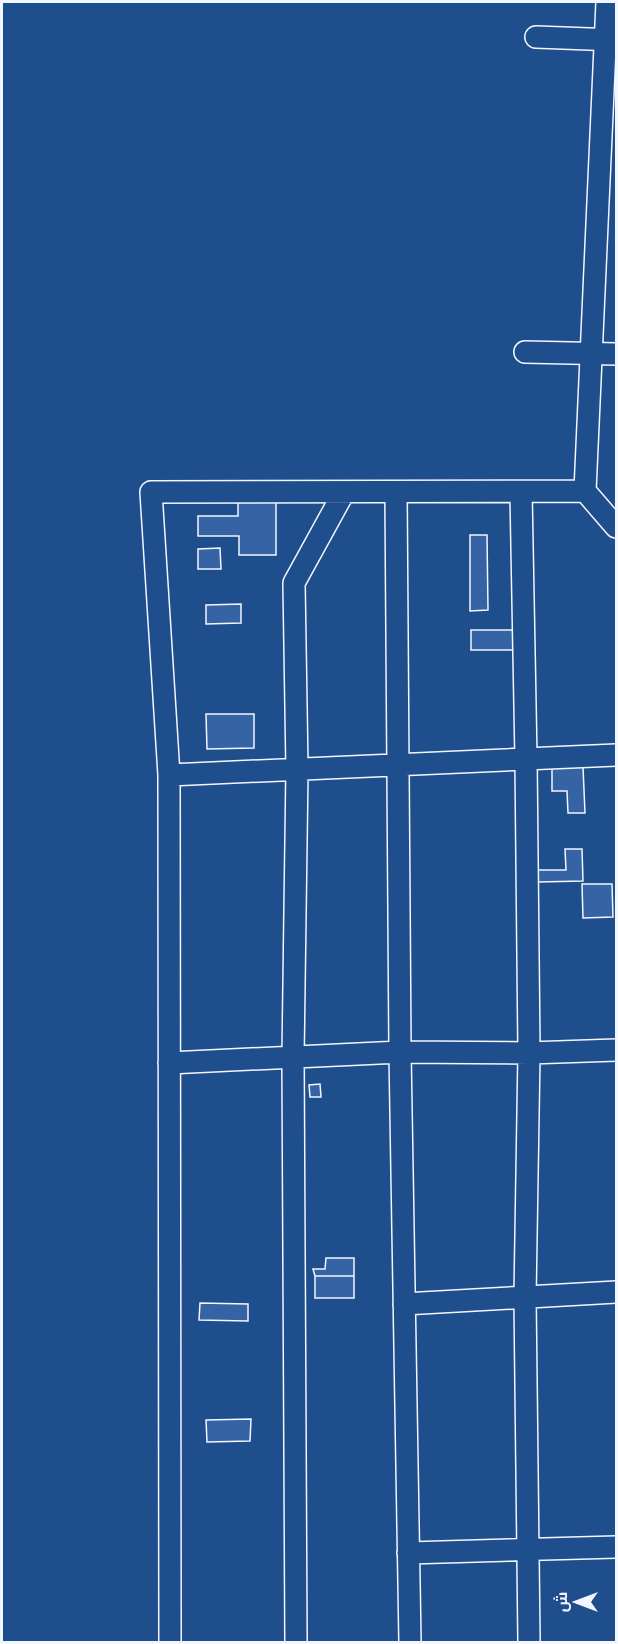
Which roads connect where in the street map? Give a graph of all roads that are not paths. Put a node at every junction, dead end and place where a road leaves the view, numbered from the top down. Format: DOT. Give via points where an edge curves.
graph roads {
  1 [pos="607,2"];
  2 [pos="536,37"];
  3 [pos="611,40"];
  4 [pos="525,352"];
  5 [pos="591,354"];
  6 [pos="616,354"];
  7 [pos="585,491"];
  8 [pos="344,492"];
  9 [pos="396,492"];
  10 [pos="520,492"];
  11 [pos="616,527"];
  12 [pos="616,755"];
  13 [pos="526,759"];
  14 [pos="398,765"];
  15 [pos="297,769"];
  16 [pos="169,775"];
  17 [pos="616,1050"];
  18 [pos="400,1052"];
  19 [pos="529,1053"];
  20 [pos="293,1057"];
  21 [pos="169,1063"];
  22 [pos="616,1292"];
  23 [pos="525,1297"];
  24 [pos="404,1304"];
  25 [pos="616,1547"];
  26 [pos="528,1550"];
  27 [pos="408,1553"];
  28 [pos="170,1642"];
  29 [pos="296,1642"];
  30 [pos="410,1642"];
  31 [pos="529,1642"];
  1 -- 3 [label="street"];
  2 -- 3 [label="street"];
  3 -- 5 [label="street"];
  4 -- 5 [label="street"];
  5 -- 6 [label="street"];
  5 -- 7 [label="street"];
  7 -- 10 [label="street"];
  7 -- 11 [label="street"];
  8 -- 9 [label="street"];
  8 -- 15 [label="street" via="294,583"];
  8 -- 16 [label="street" via="151,492"];
  9 -- 10 [label="street"];
  9 -- 14 [label="street"];
  10 -- 13 [label="street"];
  12 -- 13 [label="street"];
  13 -- 14 [label="street"];
  13 -- 19 [label="street"];
  14 -- 15 [label="street"];
  14 -- 18 [label="street"];
  15 -- 16 [label="street"];
  15 -- 20 [label="street"];
  16 -- 21 [label="street"];
  17 -- 19 [label="street"];
  18 -- 19 [label="street"];
  18 -- 20 [label="street"];
  18 -- 24 [label="street"];
  19 -- 23 [label="street"];
  20 -- 21 [label="street"];
  20 -- 29 [label="street"];
  21 -- 28 [label="street"];
  22 -- 23 [label="street"];
  23 -- 24 [label="street"];
  23 -- 26 [label="street"];
  24 -- 27 [label="street"];
  25 -- 26 [label="street"];
  26 -- 27 [label="street"];
  26 -- 31 [label="street"];
  27 -- 30 [label="street"];
}
